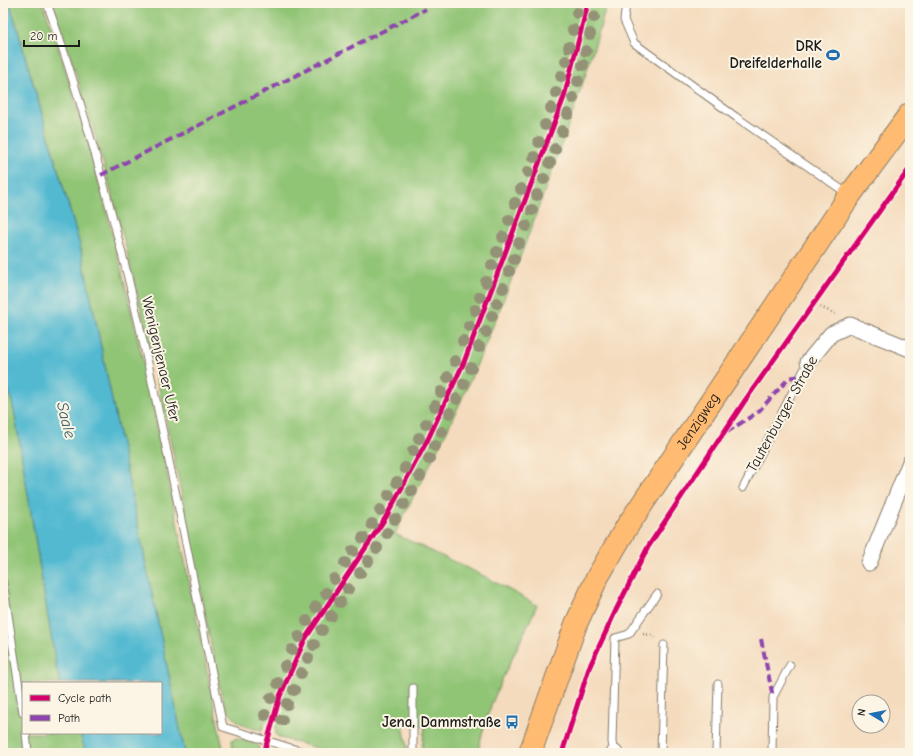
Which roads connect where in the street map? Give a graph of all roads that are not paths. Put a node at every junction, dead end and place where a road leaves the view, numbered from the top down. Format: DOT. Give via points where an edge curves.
graph roads {
  1 [pos="47,3"];
  2 [pos="626,3"];
  3 [pos="910,114"];
  4 [pos="850,195"];
  5 [pos="910,349"];
  6 [pos="808,362"];
  7 [pos="910,462"];
  8 [pos="743,488"];
  9 [pos="869,562"];
  10 [pos="3,582"];
  11 [pos="657,594"];
  12 [pos="664,645"];
  13 [pos="790,665"];
  14 [pos="718,684"];
  15 [pos="413,688"];
  16 [pos="22,706"];
  17 [pos="26,734"];
  18 [pos="28,753"];
  19 [pos="307,753"];
  20 [pos="413,753"];
  21 [pos="530,753"];
  22 [pos="615,753"];
  23 [pos="661,753"];
  24 [pos="716,753"];
  25 [pos="772,753"];
  1 -- 19 [label="lane, Wenigenjenaer Ufer" via="98,161 129,278 157,400 223,727"];
  2 -- 4 [label="lane" via="624,20 634,43"];
  3 -- 4 [label="main road, Jenzigweg"];
  4 -- 21 [label="main road, Jenzigweg" via="626,528 597,578 576,624"];
  5 -- 6 [label="street, Tautenburger Straße" via="850,326 831,334"];
  6 -- 8 [label="lane, Tautenburger Straße"];
  7 -- 9 [label="street"];
  10 -- 16 [label="lane"];
  11 -- 22 [label="lane" via="628,634 615,638 612,742"];
  12 -- 23 [label="lane"];
  13 -- 25 [label="lane" via="773,697"];
  14 -- 24 [label="lane"];
  15 -- 20 [label="lane"];
  17 -- 18 [label="lane"];
}
